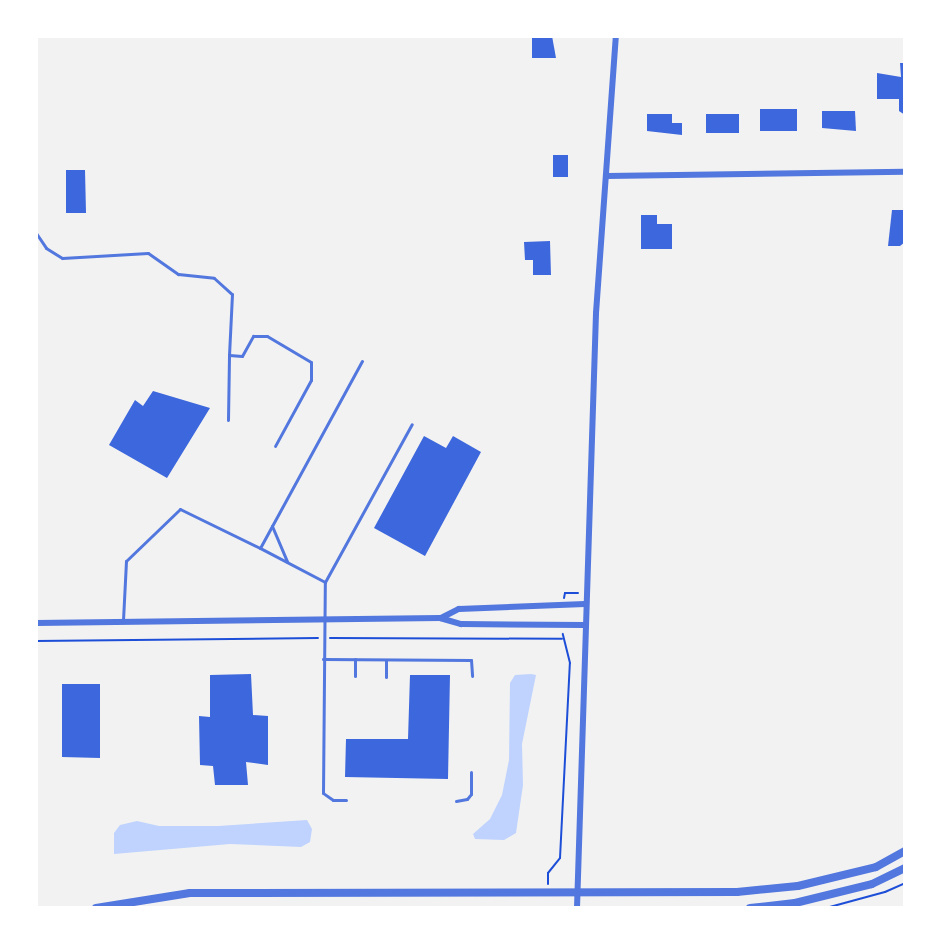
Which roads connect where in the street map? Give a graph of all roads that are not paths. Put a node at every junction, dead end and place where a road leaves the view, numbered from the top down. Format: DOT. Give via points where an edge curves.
graph roads {
  1 [pos="616,36"];
  2 [pos="905,172"];
  3 [pos="607,176"];
  4 [pos="36,233"];
  5 [pos="229,355"];
  6 [pos="362,362"];
  7 [pos="228,420"];
  8 [pos="412,424"];
  9 [pos="274,446"];
  10 [pos="272,526"];
  11 [pos="260,548"];
  12 [pos="286,562"];
  13 [pos="325,582"];
  14 [pos="585,604"];
  15 [pos="440,618"];
  16 [pos="323,620"];
  17 [pos="123,622"];
  18 [pos="36,623"];
  19 [pos="584,625"];
  20 [pos="323,659"];
  21 [pos="355,659"];
  22 [pos="386,660"];
  23 [pos="472,675"];
  24 [pos="355,676"];
  25 [pos="386,677"];
  26 [pos="471,772"];
  27 [pos="346,800"];
  28 [pos="456,801"];
  29 [pos="905,851"];
  30 [pos="905,868"];
  31 [pos="577,891"];
  32 [pos="96,908"];
  33 [pos="577,908"];
  34 [pos="750,908"];
  1 -- 3 [label="street"];
  2 -- 3 [label="street"];
  3 -- 14 [label="street" via="596,314"];
  4 -- 5 [label="lane" via="46,248 62,258 148,253 177,274 214,278 232,294"];
  5 -- 7 [label="lane"];
  5 -- 9 [label="lane" via="242,356 253,336 267,336 311,362 312,380"];
  6 -- 10 [label="lane"];
  8 -- 13 [label="lane"];
  10 -- 11 [label="lane"];
  10 -- 12 [label="lane"];
  11 -- 12 [label="lane"];
  11 -- 17 [label="lane" via="180,509 126,561"];
  12 -- 13 [label="lane"];
  13 -- 16 [label="lane"];
  14 -- 15 [label="street" via="459,609"];
  14 -- 19 [label="street"];
  15 -- 16 [label="street"];
  15 -- 19 [label="street" via="461,624"];
  16 -- 17 [label="street"];
  16 -- 20 [label="lane"];
  17 -- 18 [label="street"];
  19 -- 31 [label="street"];
  20 -- 21 [label="lane"];
  20 -- 27 [label="lane" via="323,793 333,800"];
  21 -- 22 [label="lane"];
  21 -- 24 [label="lane"];
  22 -- 23 [label="lane" via="471,660"];
  22 -- 25 [label="lane"];
  26 -- 28 [label="lane" via="471,794"];
  29 -- 31 [label="street" via="876,867 798,886 737,892"];
  30 -- 34 [label="street" via="872,884 795,903"];
  31 -- 32 [label="street" via="190,893"];
  31 -- 33 [label="street"];
}
